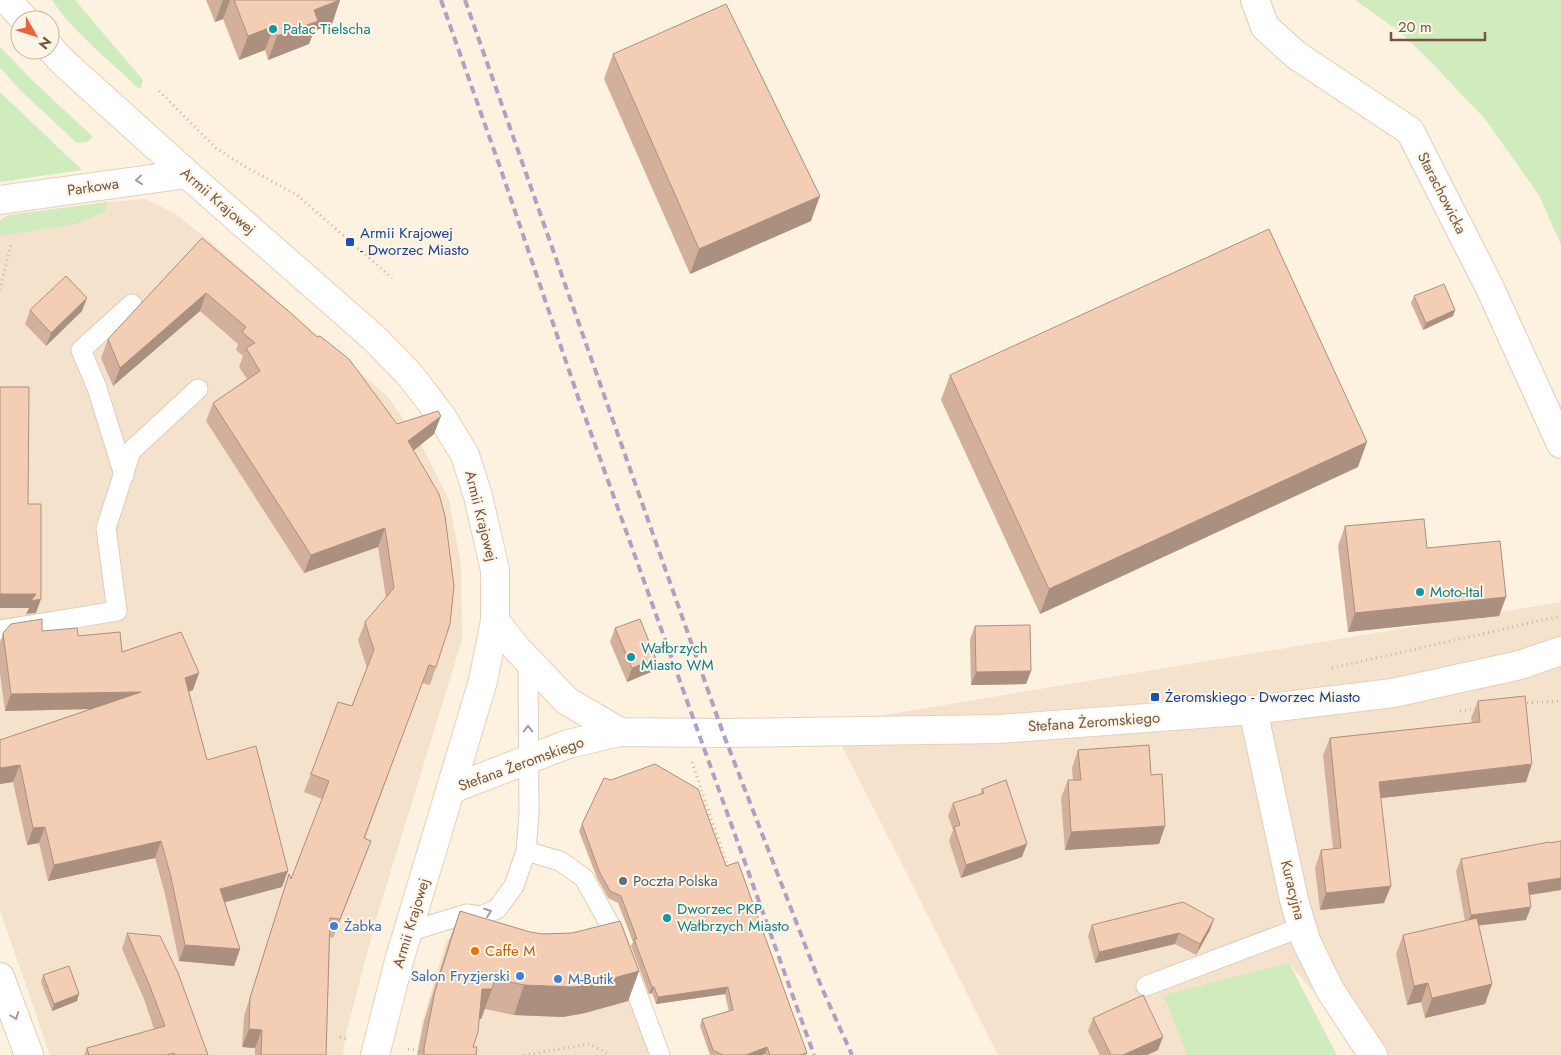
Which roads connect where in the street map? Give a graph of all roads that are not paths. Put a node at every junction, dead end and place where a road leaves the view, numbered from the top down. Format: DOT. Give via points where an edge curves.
graph roads {
  1 [pos="1255,0"];
  2 [pos="60,59"];
  3 [pos="187,174"];
  4 [pos="0,200"];
  5 [pos="132,304"];
  6 [pos="198,389"];
  7 [pos="1561,444"];
  8 [pos="124,475"];
  9 [pos="494,621"];
  10 [pos="0,630"];
  11 [pos="1561,651"];
  12 [pos="528,660"];
  13 [pos="1252,710"];
  14 [pos="620,732"];
  15 [pos="528,760"];
  16 [pos="452,789"];
  17 [pos="526,851"];
  18 [pos="1302,927"];
  19 [pos="408,932"];
  20 [pos="0,977"];
  21 [pos="1146,986"];
  22 [pos="29,1055"];
  23 [pos="375,1055"];
  24 [pos="660,1055"];
  25 [pos="1373,1055"];
  1 -- 7 [label="main road, Starachowicka" via="1265,27 1296,55 1410,131 1489,286"];
  2 -- 3 [label="main road, Armii Krajowej"];
  3 -- 4 [label="main road, Parkowa, one-way"];
  3 -- 9 [label="main road, Armii Krajowej" via="374,338 442,417 464,455 478,496 495,570"];
  5 -- 8 [label="lane" via="80,350"];
  6 -- 8 [label="lane" via="130,451"];
  8 -- 10 [label="lane" via="106,528 116,611"];
  9 -- 12 [label="main road, Stefana Żeromskiego"];
  9 -- 16 [label="main road, Armii Krajowej" via="483,681"];
  11 -- 13 [label="main road, Stefana Żeromskiego" via="1520,664 1394,693"];
  12 -- 14 [label="main road, Stefana Żeromskiego" via="567,701"];
  15 -- 12 [label="lane, one-way"];
  13 -- 14 [label="main road, Stefana Żeromskiego" via="1000,728"];
  13 -- 18 [label="main road, Kuracyjna"];
  14 -- 15 [label="main road, Stefana Żeromskiego" via="568,744"];
  15 -- 16 [label="main road, Stefana Żeromskiego"];
  15 -- 17 [label="lane"];
  16 -- 19 [label="main road, Armii Krajowej"];
  19 -- 17 [label="lane, one-way" via="466,914 481,916 498,909 514,886"];
  17 -- 24 [label="lane" via="560,861 584,878 614,932"];
  18 -- 21 [label="lane"];
  18 -- 25 [label="main road, Kuracyjna" via="1330,990"];
  19 -- 23 [label="main road, Armii Krajowej"];
  20 -- 22 [label="main road, one-way"];
}
